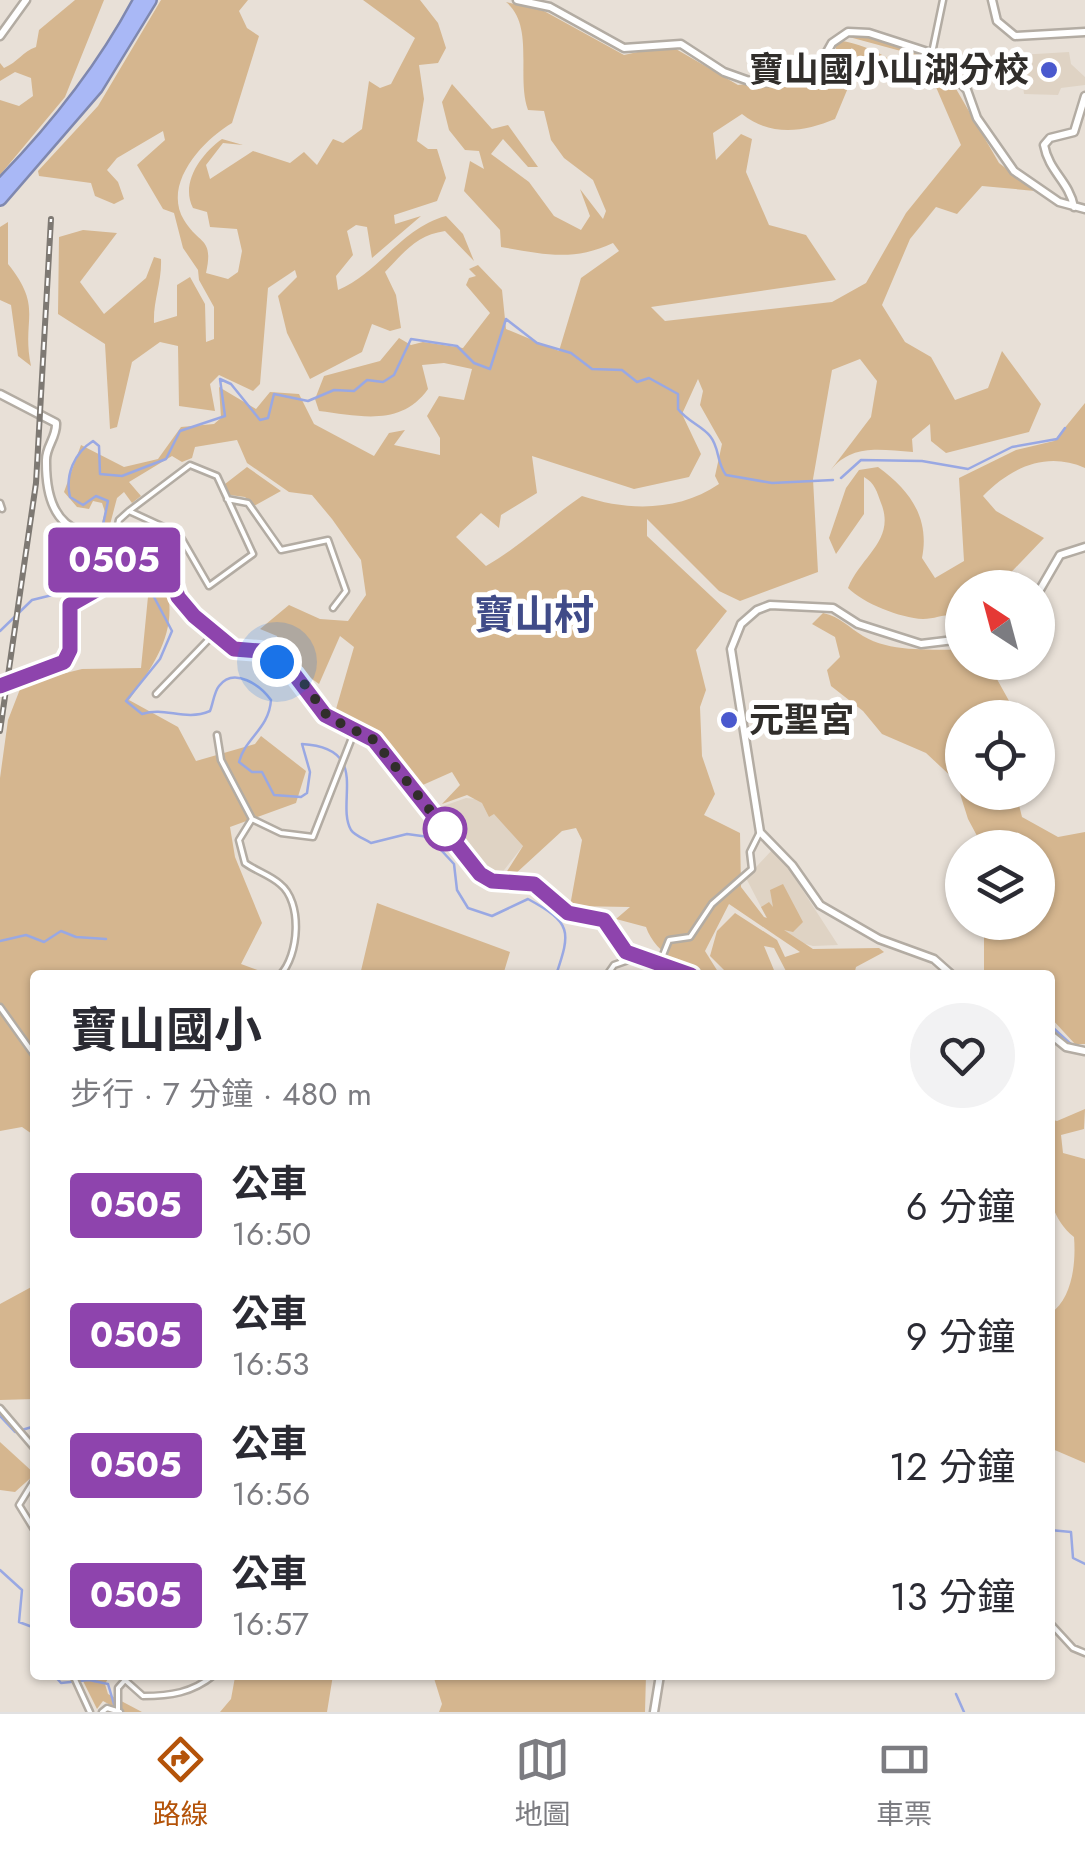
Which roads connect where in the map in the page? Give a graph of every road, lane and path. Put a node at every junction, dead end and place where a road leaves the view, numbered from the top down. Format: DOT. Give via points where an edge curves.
graph roads {
  1 [pos="26,0"];
  2 [pos="140,0"];
  3 [pos="150,0"];
  4 [pos="517,0"];
  5 [pos="943,0"];
  6 [pos="992,0"];
  7 [pos="1085,32"];
  8 [pos="0,36"];
  9 [pos="932,54"];
  10 [pos="83,76"];
  11 [pos="1085,96"];
  12 [pos="53,130"];
  13 [pos="0,186"];
  14 [pos="0,200"];
  15 [pos="1074,207"];
  16 [pos="1085,209"];
  17 [pos="0,394"];
  18 [pos="227,499"];
  19 [pos="128,510"];
  20 [pos="114,540"];
  21 [pos="1085,547"];
  22 [pos="1051,570"];
  23 [pos="333,608"];
  24 [pos="214,634"];
  25 [pos="945,641"];
  26 [pos="0,686"];
  27 [pos="156,694"];
  28 [pos="355,730"];
  29 [pos="217,734"];
  30 [pos="252,820"];
  31 [pos="760,832"];
  32 [pos="635,957"];
  33 [pos="285,970"];
  34 [pos="611,970"];
  35 [pos="675,970"];
  36 [pos="945,970"];
  37 [pos="0,1008"];
  38 [pos="1055,1038"];
  39 [pos="30,1049"];
  40 [pos="1085,1051"];
  41 [pos="0,1408"];
  42 [pos="30,1443"];
  43 [pos="30,1488"];
  44 [pos="30,1523"];
  45 [pos="1055,1628"];
  46 [pos="1085,1652"];
  47 [pos="76,1680"];
  48 [pos="125,1680"];
  49 [pos="125,1680"];
  50 [pos="206,1680"];
  51 [pos="659,1680"];
  52 [pos="119,1711"];
  53 [pos="90,1712"];
  54 [pos="102,1712"];
  55 [pos="654,1712"];
  1 -- 8 [label="street"];
  2 -- 12 [label="highway"];
  3 -- 14 [label="highway" via="96,88"];
  4 -- 9 [label="street" via="550,7 624,48 681,44 724,72 761,84 817,70 832,43 848,32"];
  5 -- 9 [label="street"];
  6 -- 7 [label="street" via="998,22 1015,36"];
  9 -- 15 [label="street" via="966,90 976,118 1014,171"];
  10 -- 12 [label="highway"];
  11 -- 15 [label="street" via="1074,132 1044,145"];
  12 -- 13 [label="highway"];
  15 -- 16 [label="street"];
  17 -- 20 [label="street" via="56,423 46,463 57,514 74,530"];
  18 -- 19 [label="street" via="217,476 196,464"];
  18 -- 19 [label="street" via="254,551 209,586 179,534"];
  18 -- 23 [label="street" via="248,503 284,551 328,540 346,591"];
  19 -- 20 [label="street"];
  20 -- 24 [label="street" via="164,552 180,600"];
  20 -- 26 [label="street" via="116,555 97,591 70,605 64,662"];
  21 -- 22 [label="street" via="1060,555"];
  24 -- 27 [label="street"];
  24 -- 28 [label="street" via="234,649 260,651 286,668 325,715"];
  25 -- 31 [label="street" via="918,644 820,604 770,605 750,615 733,639 732,665"];
  28 -- 30 [label="street" via="313,838"];
  28 -- 32 [label="street" via="374,740 480,874 534,884 568,913 600,918"];
  29 -- 30 [label="street" via="221,760"];
  30 -- 33 [label="street" via="239,840 244,863 283,885 295,910"];
  31 -- 32 [label="street" via="750,852 752,869 712,904 690,937 668,940 666,962"];
  31 -- 36 [label="street" via="820,905"];
  32 -- 34 [label="street"];
  32 -- 35 [label="street"];
  37 -- 39 [label="street"];
  38 -- 40 [label="street"];
  41 -- 42 [label="street"];
  43 -- 44 [label="street" via="19,1505"];
  45 -- 46 [label="street"];
  47 -- 53 [label="street"];
  48 -- 50 [label="street" via="143,1696 156,1696 188,1692"];
  49 -- 52 [label="street" via="116,1696"];
  51 -- 55 [label="street"];
  52 -- 54 [label="street"];
}
